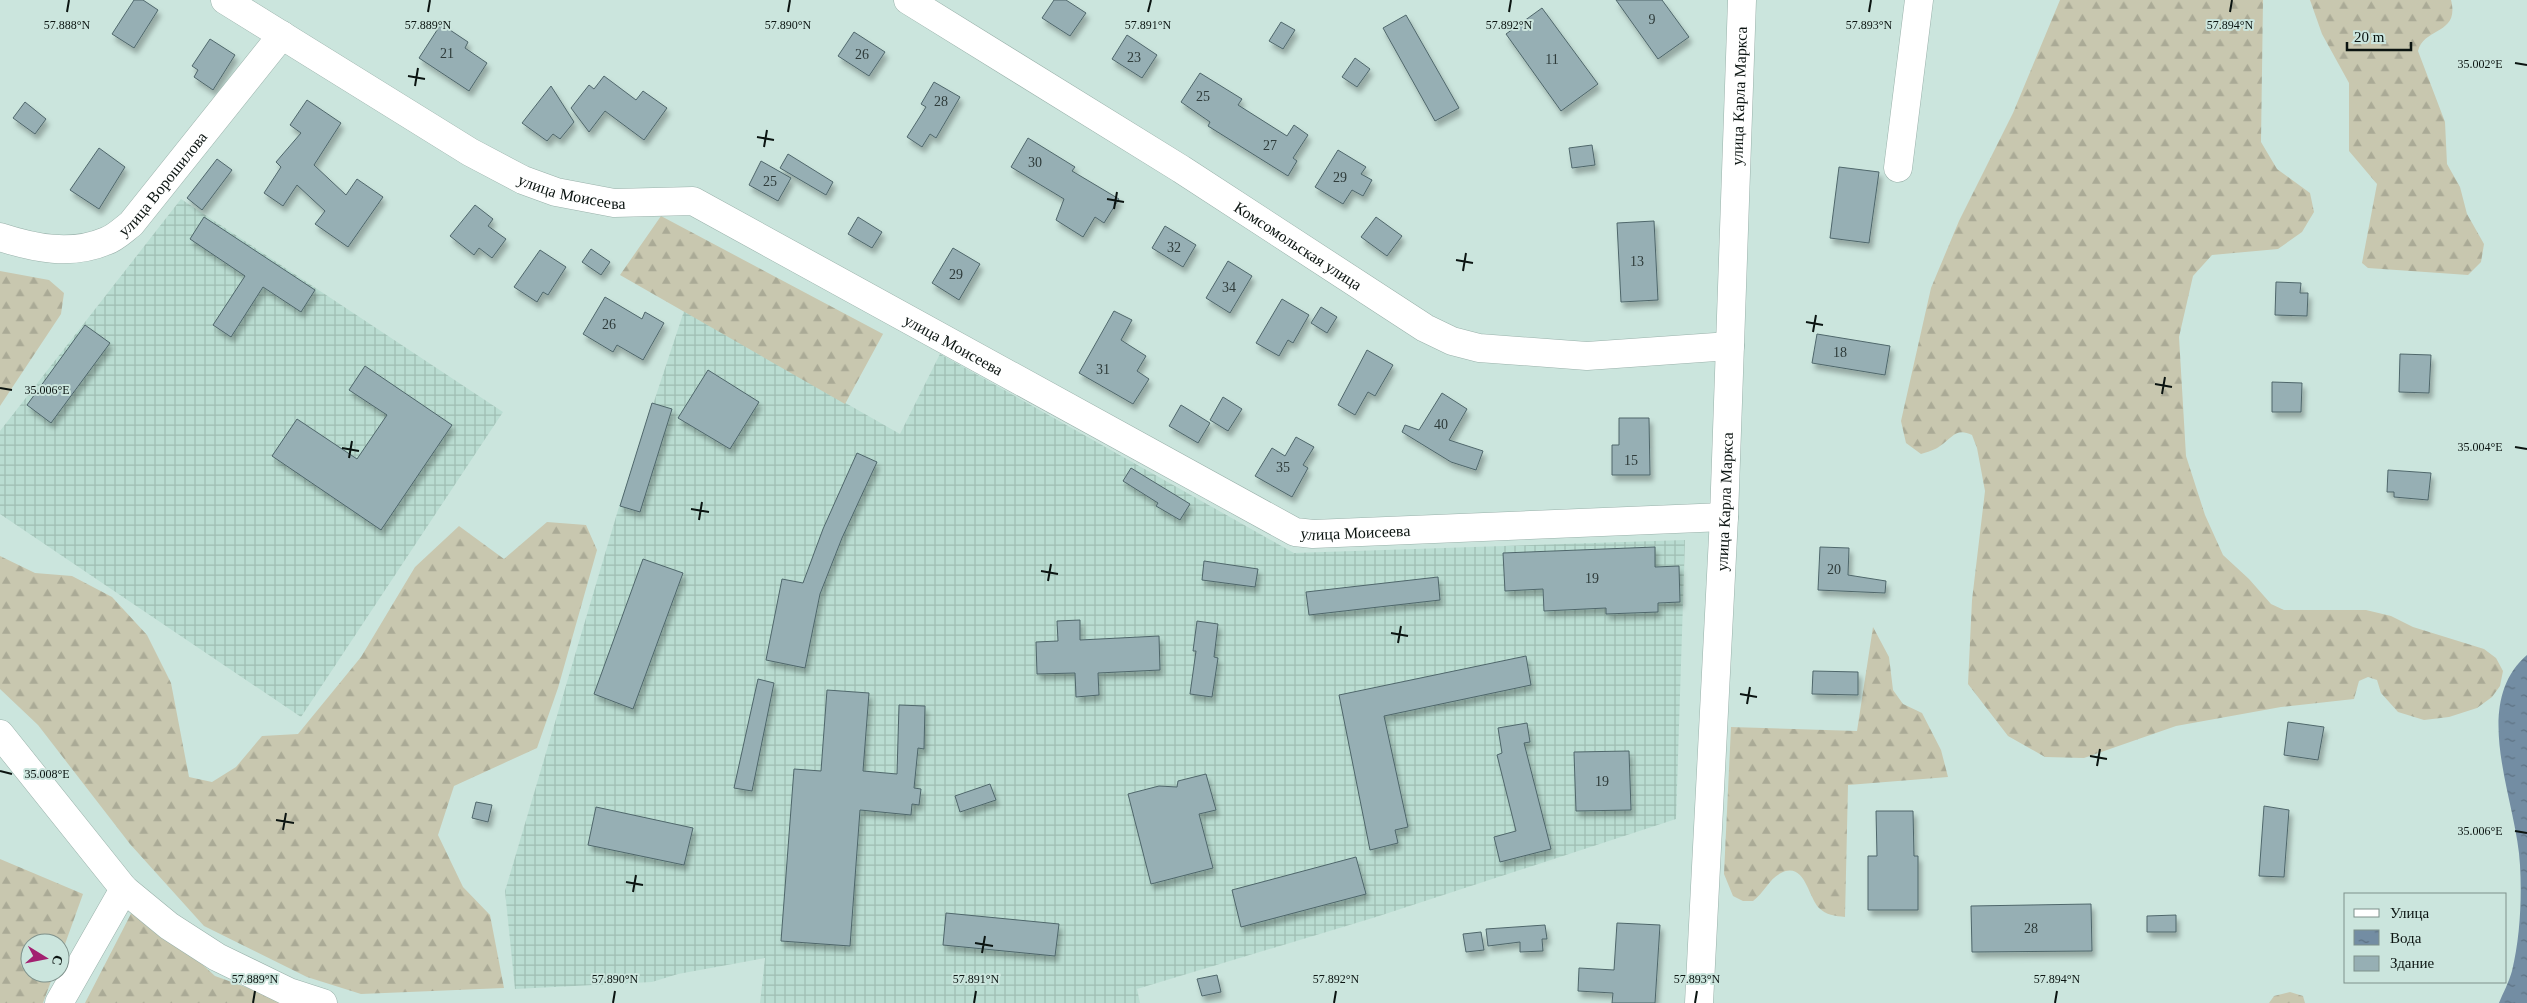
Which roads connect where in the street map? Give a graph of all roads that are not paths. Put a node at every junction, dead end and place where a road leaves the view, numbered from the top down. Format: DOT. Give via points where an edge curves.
graph roads {
  1 [pos="225,0"];
  2 [pos="908,0"];
  3 [pos="1742,0"];
  4 [pos="1920,0"];
  5 [pos="282,35"];
  6 [pos="1898,168"];
  7 [pos="0,237"];
  8 [pos="1730,346"];
  9 [pos="1724,517"];
  10 [pos="0,734"];
  11 [pos="124,889"];
  12 [pos="59,1003"];
  13 [pos="323,1003"];
  14 [pos="1699,1003"];
  1 -- 5 [label="street, улица Моисеева"];
  2 -- 8 [label="street, Комсомольская улица" via="1181,169 1425,328 1452,341 1479,348 1587,356"];
  3 -- 8 [label="street, улица Карла Маркса"];
  4 -- 6 [label="street"];
  5 -- 7 [label="street, улица Ворошилова" via="132,224 106,241 64,251 24,245"];
  5 -- 9 [label="street, улица Моисеева" via="470,152 523,180 556,192 614,202 693,201 1295,532 1313,534"];
  8 -- 9 [label="street, улица Карла Маркса"];
  9 -- 14 [label="street, улица Карла Маркса"];
  10 -- 11 [label="street"];
  11 -- 12 [label="street"];
  11 -- 13 [label="street" via="170,926 217,957 290,992"];
}
